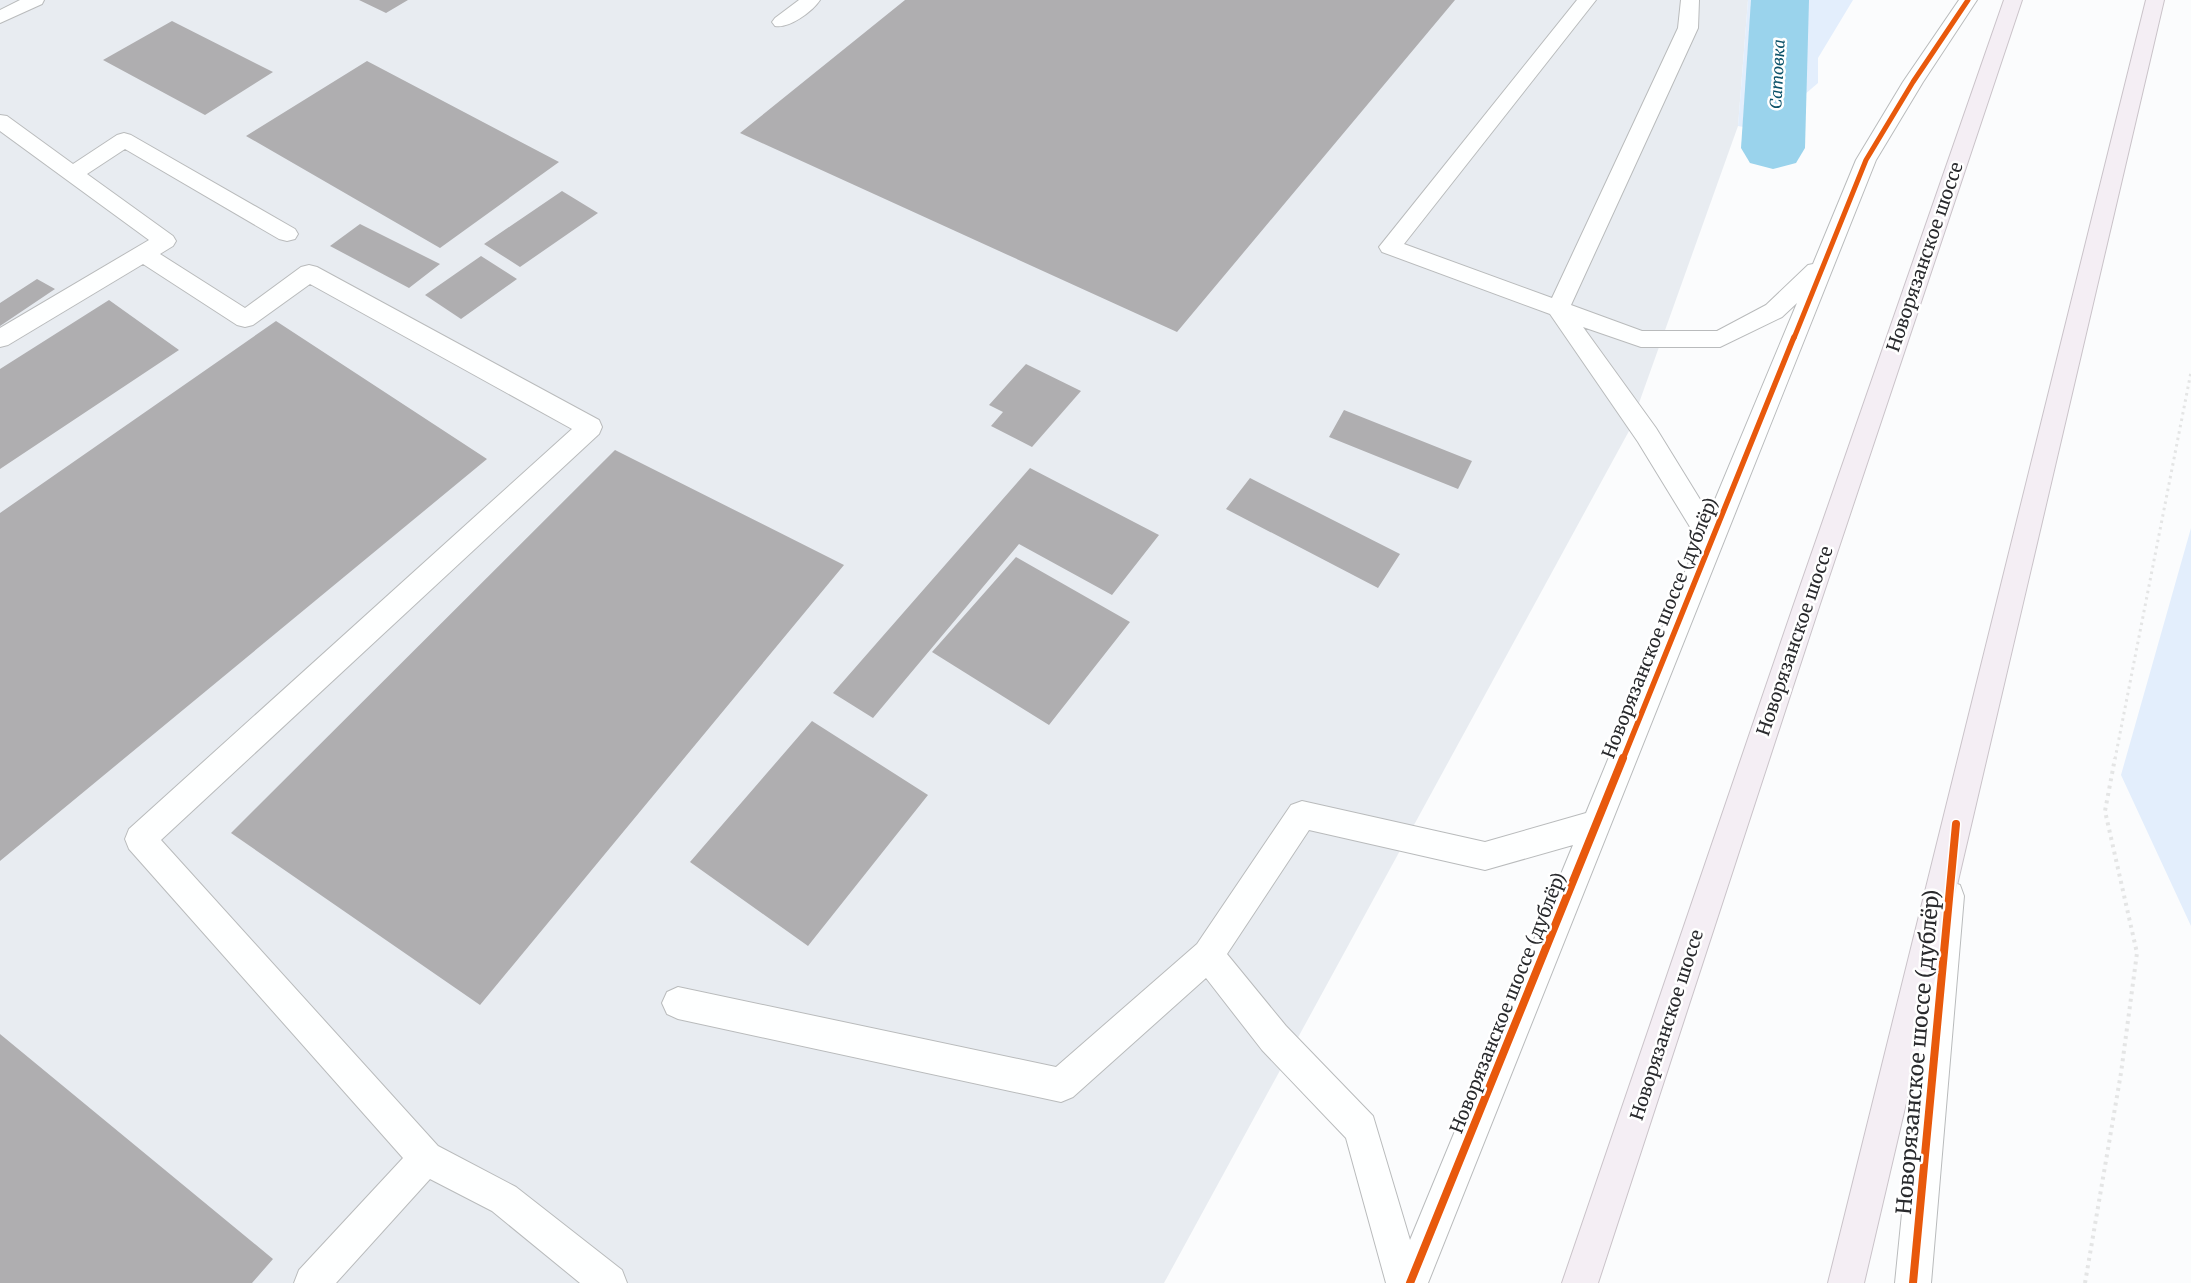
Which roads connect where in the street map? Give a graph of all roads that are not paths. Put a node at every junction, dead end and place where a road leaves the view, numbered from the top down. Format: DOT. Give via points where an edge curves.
graph roads {
  1 [pos="35,0"];
  2 [pos="811,0"];
  3 [pos="1587,0"];
  4 [pos="1690,0"];
  5 [pos="1968,0"];
  6 [pos="2013,0"];
  7 [pos="2155,0"];
  8 [pos="0,17"];
  9 [pos="782,22"];
  10 [pos="0,121"];
  11 [pos="73,174"];
  12 [pos="287,234"];
  13 [pos="144,254"];
  14 [pos="1822,265"];
  15 [pos="1558,309"];
  16 [pos="0,339"];
  17 [pos="1712,540"];
  18 [pos="1597,824"];
  19 [pos="1956,824"];
  20 [pos="1208,954"];
  21 [pos="678,1003"];
  22 [pos="426,1158"];
  23 [pos="312,1283"];
  24 [pos="609,1283"];
  25 [pos="1404,1283"];
  26 [pos="1410,1283"];
  27 [pos="1580,1283"];
  28 [pos="1846,1283"];
  29 [pos="1913,1283"];
  1 -- 8 [label="street"];
  2 -- 9 [label="street"];
  3 -- 15 [label="street" via="1390,247"];
  4 -- 15 [label="street" via="1688,28"];
  5 -- 14 [label="street, Новорязанское шоссе (дублёр)" via="1866,160"];
  6 -- 27 [label="highway, Новорязанское шоссе"];
  7 -- 19 [label="highway"];
  10 -- 11 [label="street"];
  11 -- 12 [label="street" via="124,140"];
  11 -- 13 [label="street" via="165,241"];
  13 -- 16 [label="street"];
  13 -- 22 [label="street" via="245,319 309,273 590,427 140,839"];
  14 -- 15 [label="street" via="1774,311 1720,339 1641,339"];
  14 -- 17 [label="street, Новорязанское шоссе (дублёр)"];
  15 -- 17 [label="street" via="1647,435"];
  17 -- 18 [label="street, Новорязанское шоссе (дублёр)"];
  18 -- 20 [label="street" via="1485,856 1302,815"];
  18 -- 26 [label="street, Новорязанское шоссе (дублёр)"];
  19 -- 28 [label="highway"];
  19 -- 29 [label="street, Новорязанское шоссе (дублёр)"];
  20 -- 21 [label="street" via="1061,1085"];
  20 -- 25 [label="street" via="1274,1038 1361,1128"];
  22 -- 23 [label="street"];
  22 -- 24 [label="street" via="504,1199"];
}
